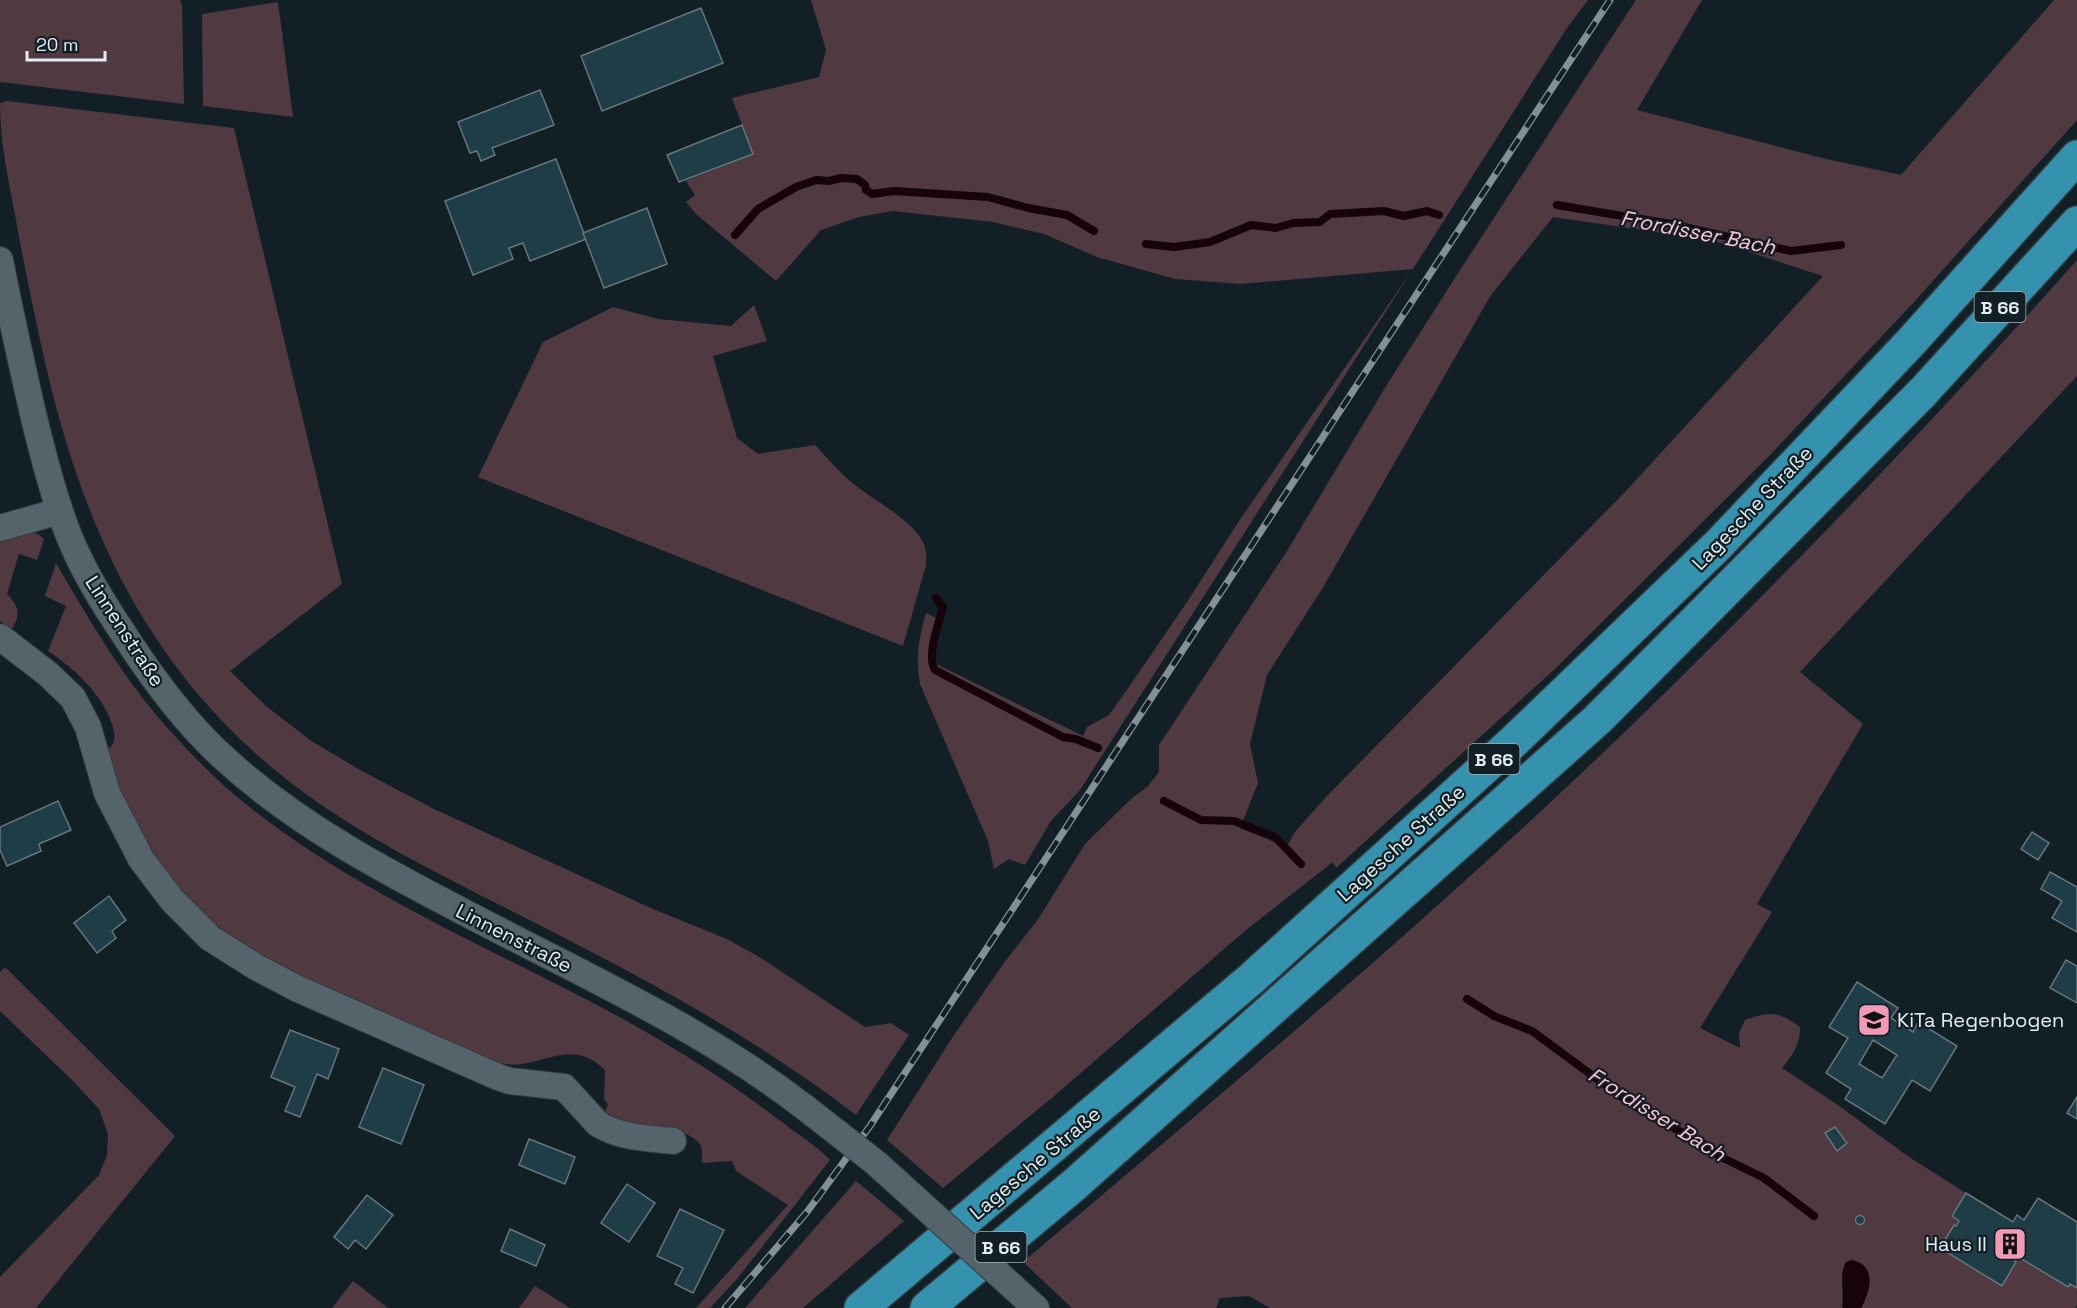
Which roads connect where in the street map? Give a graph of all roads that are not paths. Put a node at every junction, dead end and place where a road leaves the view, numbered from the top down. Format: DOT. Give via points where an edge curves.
graph roads {
  1 [pos="2077,157"];
  2 [pos="2077,222"];
  3 [pos="0,260"];
  4 [pos="59,509"];
  5 [pos="0,528"];
  6 [pos="0,637"];
  7 [pos="673,1141"];
  8 [pos="861,1308"];
  9 [pos="927,1308"];
  10 [pos="1036,1308"];
  1 -- 8 [label="highway, Lagesche Straße / B 66" via="1911,342 1734,528 1514,741 1251,979"];
  2 -- 9 [label="highway, Lagesche Straße / B 66" via="1923,392 1598,719 1074,1185"];
  3 -- 4 [label="street, Linnenstraße" via="46,469"];
  4 -- 5 [label="street"];
  4 -- 10 [label="street, Linnenstraße, bridge" via="97,593 155,681 192,726 260,789 371,862 664,1015 739,1060 876,1163"];
  6 -- 7 [label="street" via="73,698 88,727 106,793 141,859 172,900 210,938 298,989 498,1077 510,1082 564,1087 598,1125 628,1136"];
}
